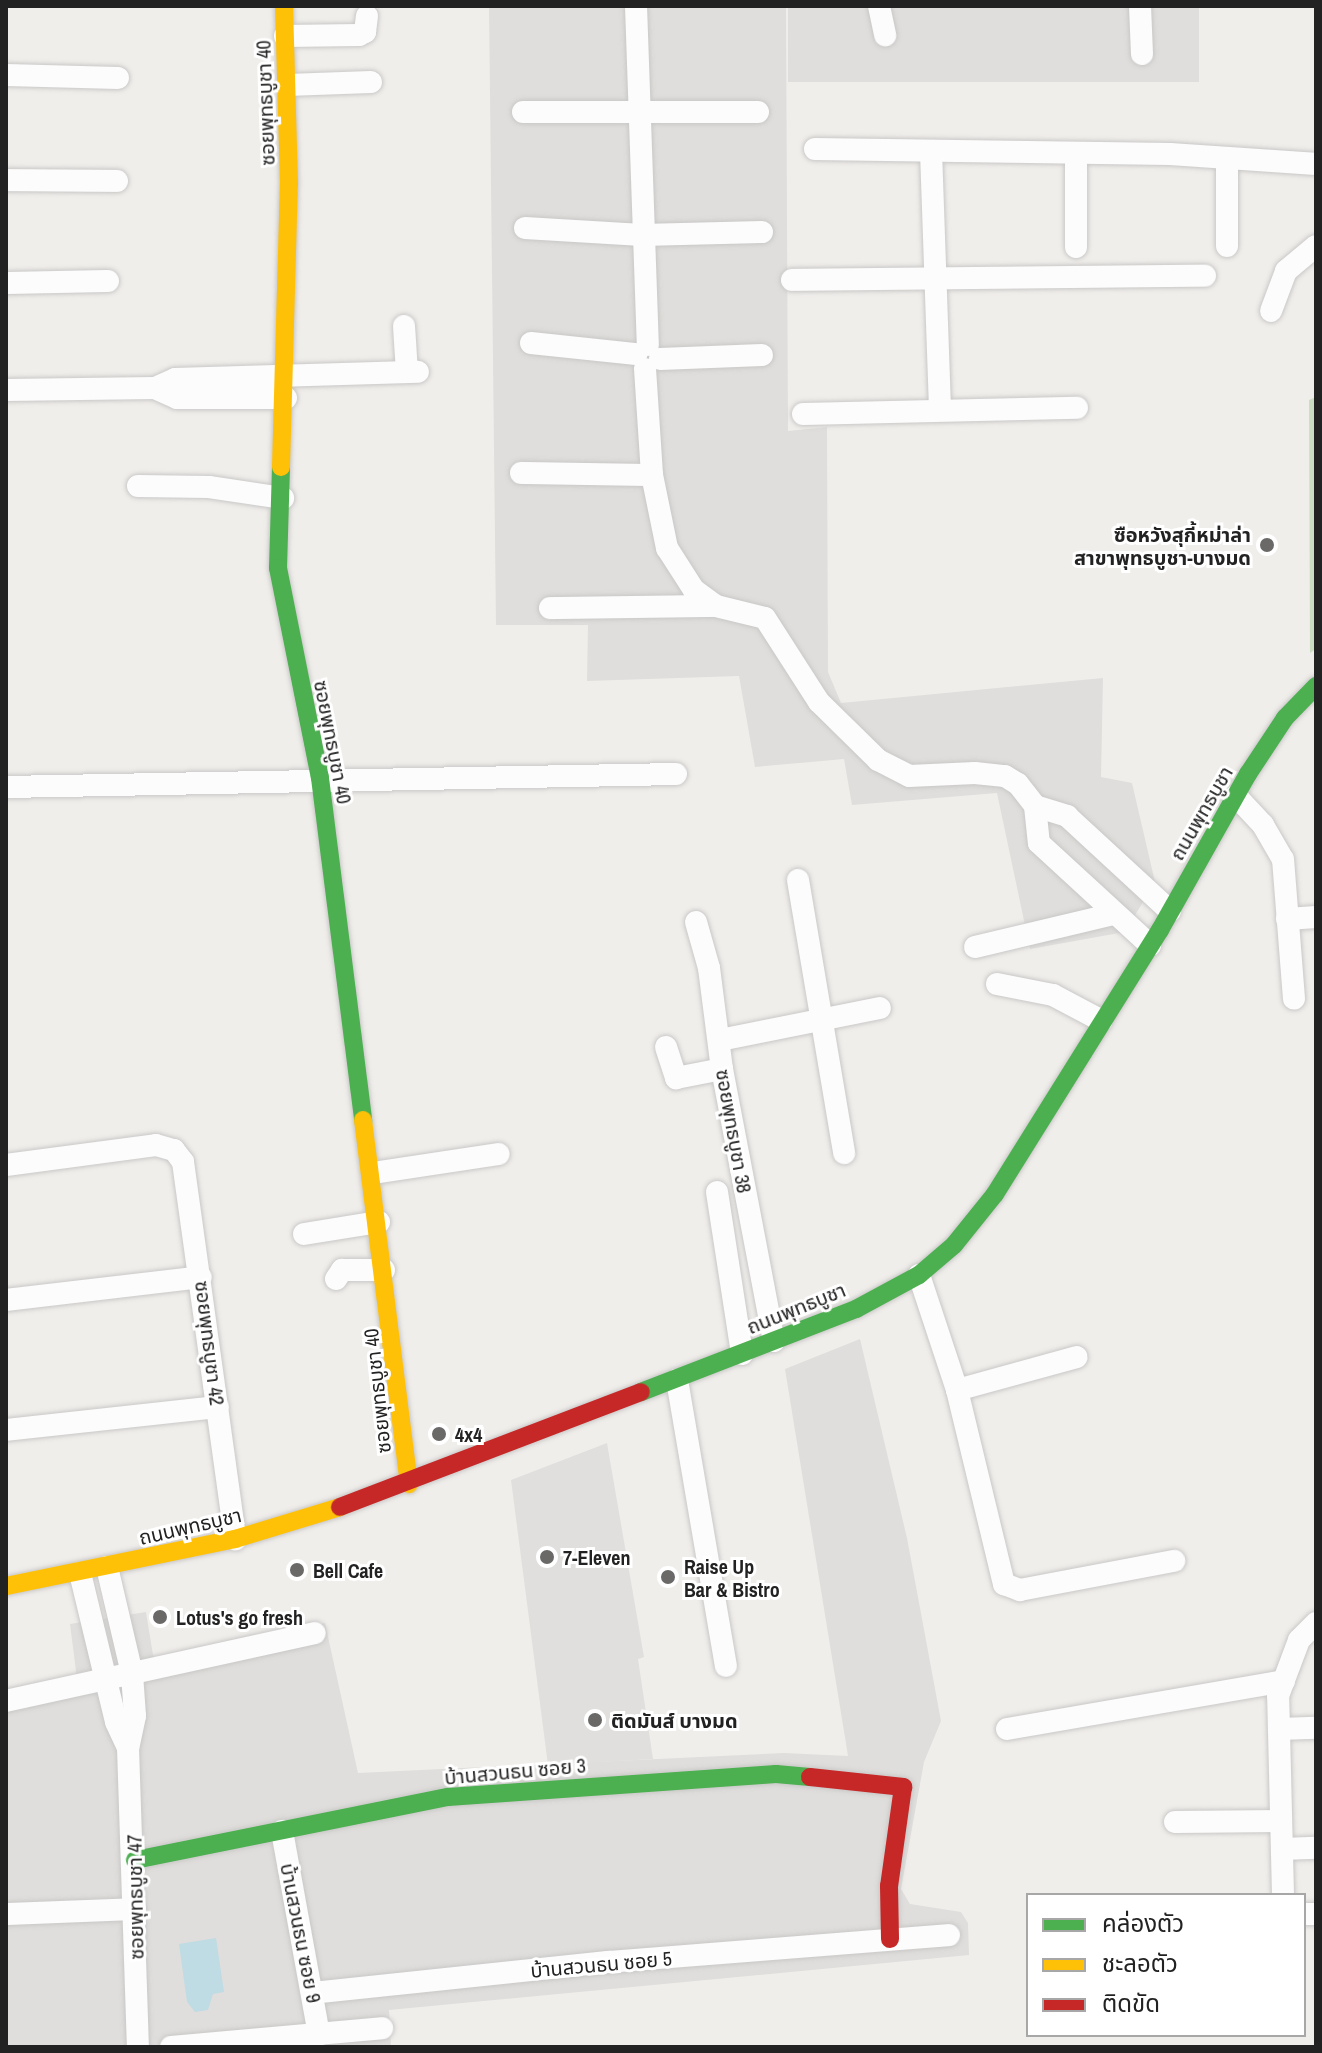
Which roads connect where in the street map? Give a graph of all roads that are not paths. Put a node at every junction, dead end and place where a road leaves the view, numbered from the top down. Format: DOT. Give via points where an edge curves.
graph roads {
  1 [pos="284,6"];
  2 [pos="636,6"];
  3 [pos="879,6"];
  4 [pos="1140,6"];
  5 [pos="367,16"];
  6 [pos="885,35"];
  7 [pos="285,36"];
  8 [pos="1142,54"];
  9 [pos="6,75"];
  10 [pos="118,78"];
  11 [pos="371,82"];
  12 [pos="287,85"];
  13 [pos="523,112"];
  14 [pos="758,112"];
  15 [pos="639,115"];
  16 [pos="815,149"];
  17 [pos="931,151"];
  18 [pos="1076,153"];
  19 [pos="1227,159"];
  20 [pos="1316,164"];
  21 [pos="6,180"];
  22 [pos="117,181"];
  23 [pos="525,228"];
  24 [pos="762,232"];
  25 [pos="642,235"];
  26 [pos="1227,246"];
  27 [pos="1316,246"];
  28 [pos="1076,247"];
  29 [pos="1205,276"];
  30 [pos="792,280"];
  31 [pos="108,281"];
  32 [pos="934,281"];
  33 [pos="6,283"];
  34 [pos="1271,311"];
  35 [pos="404,326"];
  36 [pos="531,343"];
  37 [pos="762,355"];
  38 [pos="647,357"];
  39 [pos="286,387"];
  40 [pos="6,390"];
  41 [pos="940,408"];
  42 [pos="1077,408"];
  43 [pos="803,414"];
  44 [pos="521,473"];
  45 [pos="652,475"];
  46 [pos="138,486"];
  47 [pos="283,498"];
  48 [pos="716,606"];
  49 [pos="550,608"];
  50 [pos="1316,686"];
  51 [pos="676,774"];
  52 [pos="320,778"];
  53 [pos="6,787"];
  54 [pos="1236,796"];
  55 [pos="1035,806"];
  56 [pos="798,880"];
  57 [pos="1170,911"];
  58 [pos="1113,914"];
  59 [pos="1316,917"];
  60 [pos="1287,919"];
  61 [pos="696,922"];
  62 [pos="1150,945"];
  63 [pos="975,947"];
  64 [pos="997,984"];
  65 [pos="1294,999"];
  66 [pos="880,1008"];
  67 [pos="1102,1021"];
  68 [pos="822,1022"];
  69 [pos="720,1040"];
  70 [pos="666,1047"];
  71 [pos="722,1069"];
  72 [pos="844,1153"];
  73 [pos="499,1154"];
  74 [pos="6,1165"];
  75 [pos="373,1173"];
  76 [pos="717,1192"];
  77 [pos="379,1222"];
  78 [pos="304,1234"];
  79 [pos="384,1270"];
  80 [pos="919,1275"];
  81 [pos="201,1277"];
  82 [pos="336,1279"];
  83 [pos="6,1300"];
  84 [pos="774,1341"];
  85 [pos="742,1354"];
  86 [pos="1077,1357"];
  87 [pos="677,1380"];
  88 [pos="957,1390"];
  89 [pos="218,1407"];
  90 [pos="6,1430"];
  91 [pos="409,1484"];
  92 [pos="235,1539"];
  93 [pos="1174,1561"];
  94 [pos="107,1567"];
  95 [pos="80,1573"];
  96 [pos="6,1586"];
  97 [pos="1316,1623"];
  98 [pos="315,1633"];
  99 [pos="726,1666"];
  100 [pos="132,1674"];
  101 [pos="105,1681"];
  102 [pos="1284,1681"];
  103 [pos="6,1701"];
  104 [pos="1316,1728"];
  105 [pos="1007,1729"];
  106 [pos="1279,1729"];
  107 [pos="128,1748"];
  108 [pos="1281,1821"];
  109 [pos="1175,1822"];
  110 [pos="282,1831"];
  111 [pos="1316,1848"];
  112 [pos="1282,1849"];
  113 [pos="135,1860"];
  114 [pos="1283,1893"];
  115 [pos="135,1909"];
  116 [pos="6,1914"];
  117 [pos="949,1935"];
  118 [pos="890,1939"];
  119 [pos="312,1993"];
  120 [pos="382,2028"];
  121 [pos="319,2035"];
  122 [pos="138,2047"];
  123 [pos="171,2047"];
  1 -- 7 [label="street, ซอยพุทธบูชา 40"];
  2 -- 15 [label="street"];
  3 -- 6 [label="street"];
  4 -- 8 [label="street"];
  5 -- 7 [label="street" via="365,32 359,35"];
  7 -- 12 [label="street, ซอยพุทธบูชา 40"];
  9 -- 10 [label="street"];
  11 -- 12 [label="street"];
  12 -- 39 [label="street, ซอยพุทธบูชา 40"];
  13 -- 15 [label="street"];
  14 -- 15 [label="street"];
  15 -- 25 [label="street"];
  16 -- 17 [label="street"];
  17 -- 18 [label="street"];
  17 -- 32 [label="street"];
  18 -- 19 [label="street"];
  18 -- 28 [label="street"];
  19 -- 20 [label="street"];
  19 -- 26 [label="street"];
  21 -- 22 [label="street"];
  23 -- 25 [label="street"];
  24 -- 25 [label="street"];
  25 -- 38 [label="street"];
  27 -- 34 [label="street" via="1286,271"];
  29 -- 32 [label="street"];
  30 -- 32 [label="street"];
  31 -- 33 [label="street"];
  32 -- 41 [label="street"];
  35 -- 39 [label="street" via="412,372"];
  36 -- 38 [label="street"];
  37 -- 38 [label="street"];
  38 -- 45 [label="street"];
  39 -- 40 [label="street" via="175,379 155,388"];
  39 -- 47 [label="street, ซอยพุทธบูชา 40"];
  41 -- 42 [label="street"];
  41 -- 43 [label="street"];
  44 -- 45 [label="street"];
  45 -- 48 [label="street" via="667,548 694,590"];
  46 -- 47 [label="street" via="209,487"];
  47 -- 52 [label="street, ซอยพุทธบูชา 40" via="278,568 282,605"];
  48 -- 49 [label="street"];
  48 -- 55 [label="street" via="765,618 819,702 878,760 909,776 1005,776"];
  50 -- 54 [label="street, ถนนพุทธบูชา" via="1285,718"];
  51 -- 52 [label="street"];
  52 -- 53 [label="street"];
  52 -- 75 [label="street, ซอยพุทธบูชา 40"];
  54 -- 57 [label="street, ถนนพุทธบูชา"];
  54 -- 60 [label="street" via="1279,849"];
  55 -- 57 [label="street" via="1067,816"];
  55 -- 58 [label="street" via="1039,843"];
  56 -- 68 [label="street"];
  57 -- 62 [label="street, ถนนพุทธบูชา"];
  58 -- 62 [label="street"];
  58 -- 63 [label="street"];
  59 -- 60 [label="street"];
  60 -- 65 [label="street"];
  61 -- 69 [label="street, ซอยพุทธบูชา 38"];
  62 -- 67 [label="street, ถนนพุทธบูชา"];
  64 -- 67 [label="street" via="1053,995"];
  66 -- 68 [label="street"];
  67 -- 80 [label="street, ถนนพุทธบูชา" via="981,1215"];
  68 -- 69 [label="street"];
  68 -- 72 [label="street"];
  69 -- 71 [label="street, ซอยพุทธบูชา 38"];
  70 -- 71 [label="street" via="676,1078"];
  71 -- 84 [label="street, ซอยพุทธบูชา 38"];
  73 -- 75 [label="street"];
  74 -- 81 [label="street, ซอยพุทธบูชา 42" via="156,1145 174,1150 183,1162"];
  75 -- 77 [label="street, ซอยพุทธบูชา 40"];
  76 -- 85 [label="street"];
  77 -- 78 [label="street"];
  77 -- 79 [label="street, ซอยพุทธบูชา 40"];
  79 -- 82 [label="street" via="342,1270"];
  79 -- 91 [label="street, ซอยพุทธบูชา 40"];
  80 -- 84 [label="street, ถนนพุทธบูชา" via="869,1303"];
  80 -- 88 [label="street"];
  81 -- 83 [label="street"];
  81 -- 89 [label="street, ซอยพุทธบูชา 42"];
  84 -- 85 [label="street, ถนนพุทธบูชา"];
  85 -- 87 [label="street, ถนนพุทธบูชา"];
  86 -- 88 [label="street"];
  87 -- 91 [label="street, ถนนพุทธบูชา"];
  87 -- 99 [label="street"];
  88 -- 93 [label="street" via="1004,1584 1020,1590"];
  89 -- 90 [label="street"];
  89 -- 92 [label="street, ซอยพุทธบูชา 42"];
  91 -- 92 [label="street, ถนนพุทธบูชา"];
  92 -- 94 [label="street, ถนนพุทธบูชา"];
  94 -- 95 [label="street, ถนนพุทธบูชา"];
  94 -- 100 [label="street, ซอยพุทธบูชา 47"];
  95 -- 96 [label="street, ถนนพุทธบูชา"];
  95 -- 101 [label="street, ซอยพุทธบูชา 47"];
  97 -- 102 [label="street" via="1299,1640"];
  98 -- 100 [label="street"];
  100 -- 101 [label="street"];
  100 -- 107 [label="street, ซอยพุทธบูชา 47" via="135,1716"];
  101 -- 103 [label="street"];
  101 -- 107 [label="street, ซอยพุทธบูชา 47"];
  102 -- 105 [label="street"];
  102 -- 106 [label="street" via="1278,1696"];
  104 -- 106 [label="street"];
  106 -- 108 [label="street"];
  107 -- 113 [label="street, ซอยพุทธบูชา 47"];
  108 -- 109 [label="street"];
  108 -- 112 [label="street"];
  110 -- 113 [label="street, บ้านสวนธน ซอย 3"];
  110 -- 118 [label="street, บ้านสวนธน ซอย 3" via="448,1797 748,1774 903,1787 889,1886"];
  110 -- 119 [label="street, บ้านสวนธน ซอย 9"];
  111 -- 112 [label="street"];
  112 -- 114 [label="street"];
  113 -- 115 [label="street, ซอยพุทธบูชา 47"];
  115 -- 116 [label="street"];
  115 -- 122 [label="street, ซอยพุทธบูชา 47"];
  117 -- 118 [label="street, บ้านสวนธน ซอย 5"];
  118 -- 119 [label="street, บ้านสวนธน ซอย 5"];
  119 -- 121 [label="street, บ้านสวนธน ซอย 9"];
  120 -- 121 [label="street"];
  121 -- 123 [label="street"];
}
